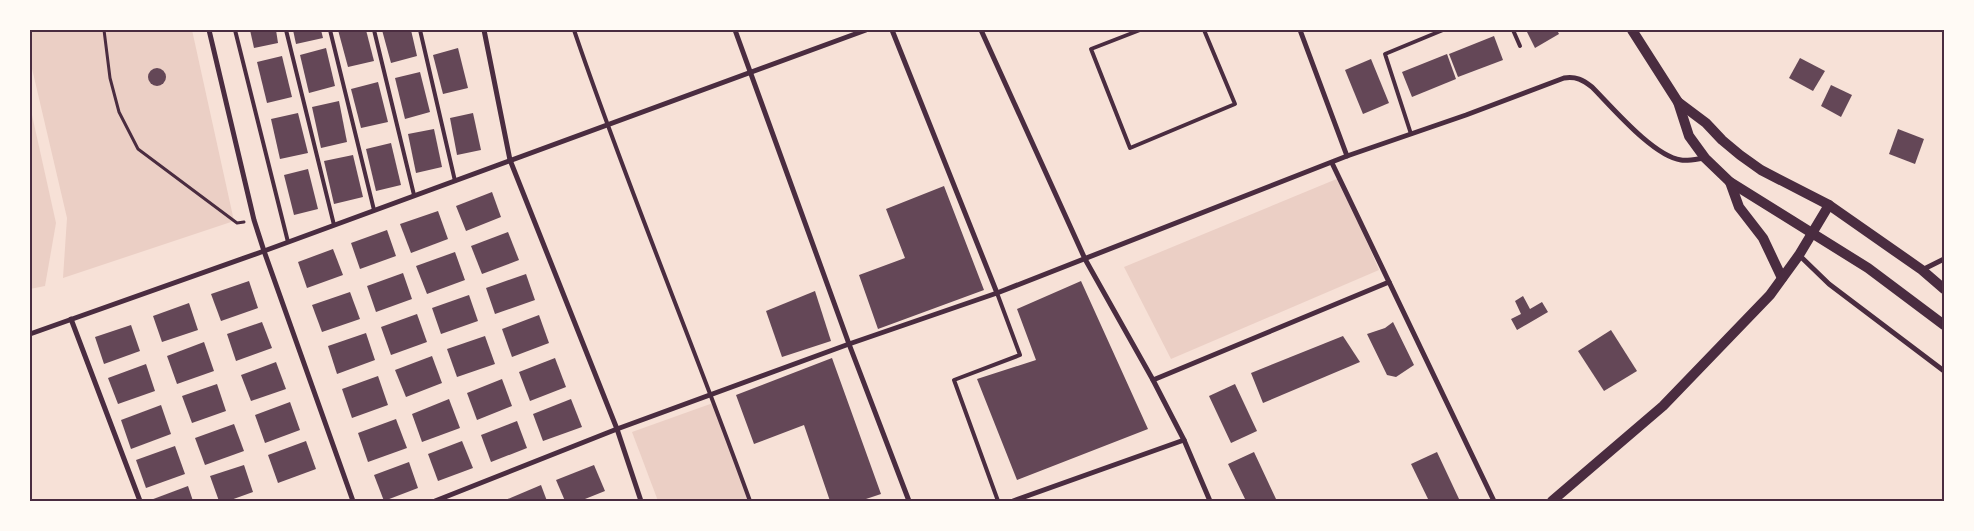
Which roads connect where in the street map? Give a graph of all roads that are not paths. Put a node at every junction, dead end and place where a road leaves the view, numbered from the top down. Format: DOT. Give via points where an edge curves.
graph roads {
  1 [pos="208,30"];
  2 [pos="235,30"];
  3 [pos="286,30"];
  4 [pos="330,30"];
  5 [pos="374,30"];
  6 [pos="420,30"];
  7 [pos="484,30"];
  8 [pos="574,30"];
  9 [pos="735,30"];
  10 [pos="866,30"];
  11 [pos="892,30"];
  12 [pos="980,30"];
  13 [pos="1140,30"];
  14 [pos="1204,30"];
  15 [pos="1300,30"];
  16 [pos="1443,30"];
  17 [pos="1513,30"];
  18 [pos="1632,30"];
  19 [pos="1520,46"];
  20 [pos="750,73"];
  21 [pos="1678,102"];
  22 [pos="607,125"];
  23 [pos="1411,134"];
  24 [pos="1347,156"];
  25 [pos="1705,158"];
  26 [pos="510,160"];
  27 [pos="1332,162"];
  28 [pos="455,180"];
  29 [pos="1730,182"];
  30 [pos="414,195"];
  31 [pos="1829,205"];
  32 [pos="374,210"];
  33 [pos="334,225"];
  34 [pos="1813,232"];
  35 [pos="288,242"];
  36 [pos="264,251"];
  37 [pos="1799,255"];
  38 [pos="1085,259"];
  39 [pos="1944,259"];
  40 [pos="1922,270"];
  41 [pos="1782,278"];
  42 [pos="1389,282"];
  43 [pos="1944,289"];
  44 [pos="997,293"];
  45 [pos="71,319"];
  46 [pos="1944,325"];
  47 [pos="30,334"];
  48 [pos="849,344"];
  49 [pos="1944,371"];
  50 [pos="1153,380"];
  51 [pos="712,394"];
  52 [pos="617,428"];
  53 [pos="1184,440"];
  54 [pos="140,501"];
  55 [pos="353,501"];
  56 [pos="435,501"];
  57 [pos="641,501"];
  58 [pos="750,501"];
  59 [pos="908,501"];
  60 [pos="998,501"];
  61 [pos="1012,501"];
  62 [pos="1210,501"];
  63 [pos="1494,501"];
  64 [pos="1552,501"];
  1 -- 36 [label="street"];
  2 -- 35 [label="lane"];
  3 -- 33 [label="lane"];
  4 -- 32 [label="lane"];
  5 -- 30 [label="lane"];
  6 -- 28 [label="lane"];
  7 -- 26 [label="street"];
  8 -- 22 [label="lane"];
  9 -- 20 [label="street"];
  10 -- 20 [label="street"];
  11 -- 44 [label="street"];
  12 -- 38 [label="street"];
  13 -- 14 [label="lane" via="1091,49 1130,148 1235,104"];
  15 -- 24 [label="street"];
  16 -- 23 [label="lane" via="1385,54"];
  17 -- 19 [label="lane"];
  18 -- 21 [label="main road"];
  20 -- 22 [label="street"];
  20 -- 48 [label="street"];
  21 -- 25 [label="main road" via="1689,136"];
  21 -- 31 [label="main road" via="1761,170"];
  22 -- 26 [label="street"];
  22 -- 51 [label="lane"];
  23 -- 24 [label="street"];
  23 -- 25 [label="street" via="1572,77 1584,80 1654,148 1682,160"];
  24 -- 27 [label="street"];
  25 -- 29 [label="main road"];
  26 -- 28 [label="street"];
  26 -- 52 [label="street"];
  27 -- 38 [label="street"];
  27 -- 42 [label="street"];
  28 -- 30 [label="street"];
  29 -- 34 [label="main road"];
  29 -- 41 [label="main road" via="1739,207 1763,238"];
  30 -- 32 [label="street"];
  31 -- 34 [label="main road"];
  31 -- 40 [label="main road"];
  32 -- 33 [label="street"];
  33 -- 35 [label="street"];
  34 -- 37 [label="main road"];
  34 -- 46 [label="main road"];
  35 -- 36 [label="street"];
  36 -- 45 [label="street"];
  36 -- 55 [label="street"];
  37 -- 41 [label="main road"];
  37 -- 49 [label="street" via="1829,284"];
  38 -- 44 [label="street"];
  38 -- 50 [label="street"];
  39 -- 40 [label="street"];
  40 -- 43 [label="main road"];
  41 -- 64 [label="main road" via="1770,295 1663,406"];
  42 -- 50 [label="street"];
  42 -- 63 [label="street"];
  44 -- 48 [label="street"];
  44 -- 60 [label="lane" via="1020,356 954,380"];
  45 -- 47 [label="street"];
  45 -- 54 [label="street"];
  48 -- 51 [label="street"];
  48 -- 59 [label="street"];
  50 -- 53 [label="street"];
  51 -- 52 [label="street"];
  51 -- 58 [label="lane"];
  52 -- 56 [label="street"];
  52 -- 57 [label="street"];
  53 -- 61 [label="street"];
  53 -- 62 [label="street"];
}
